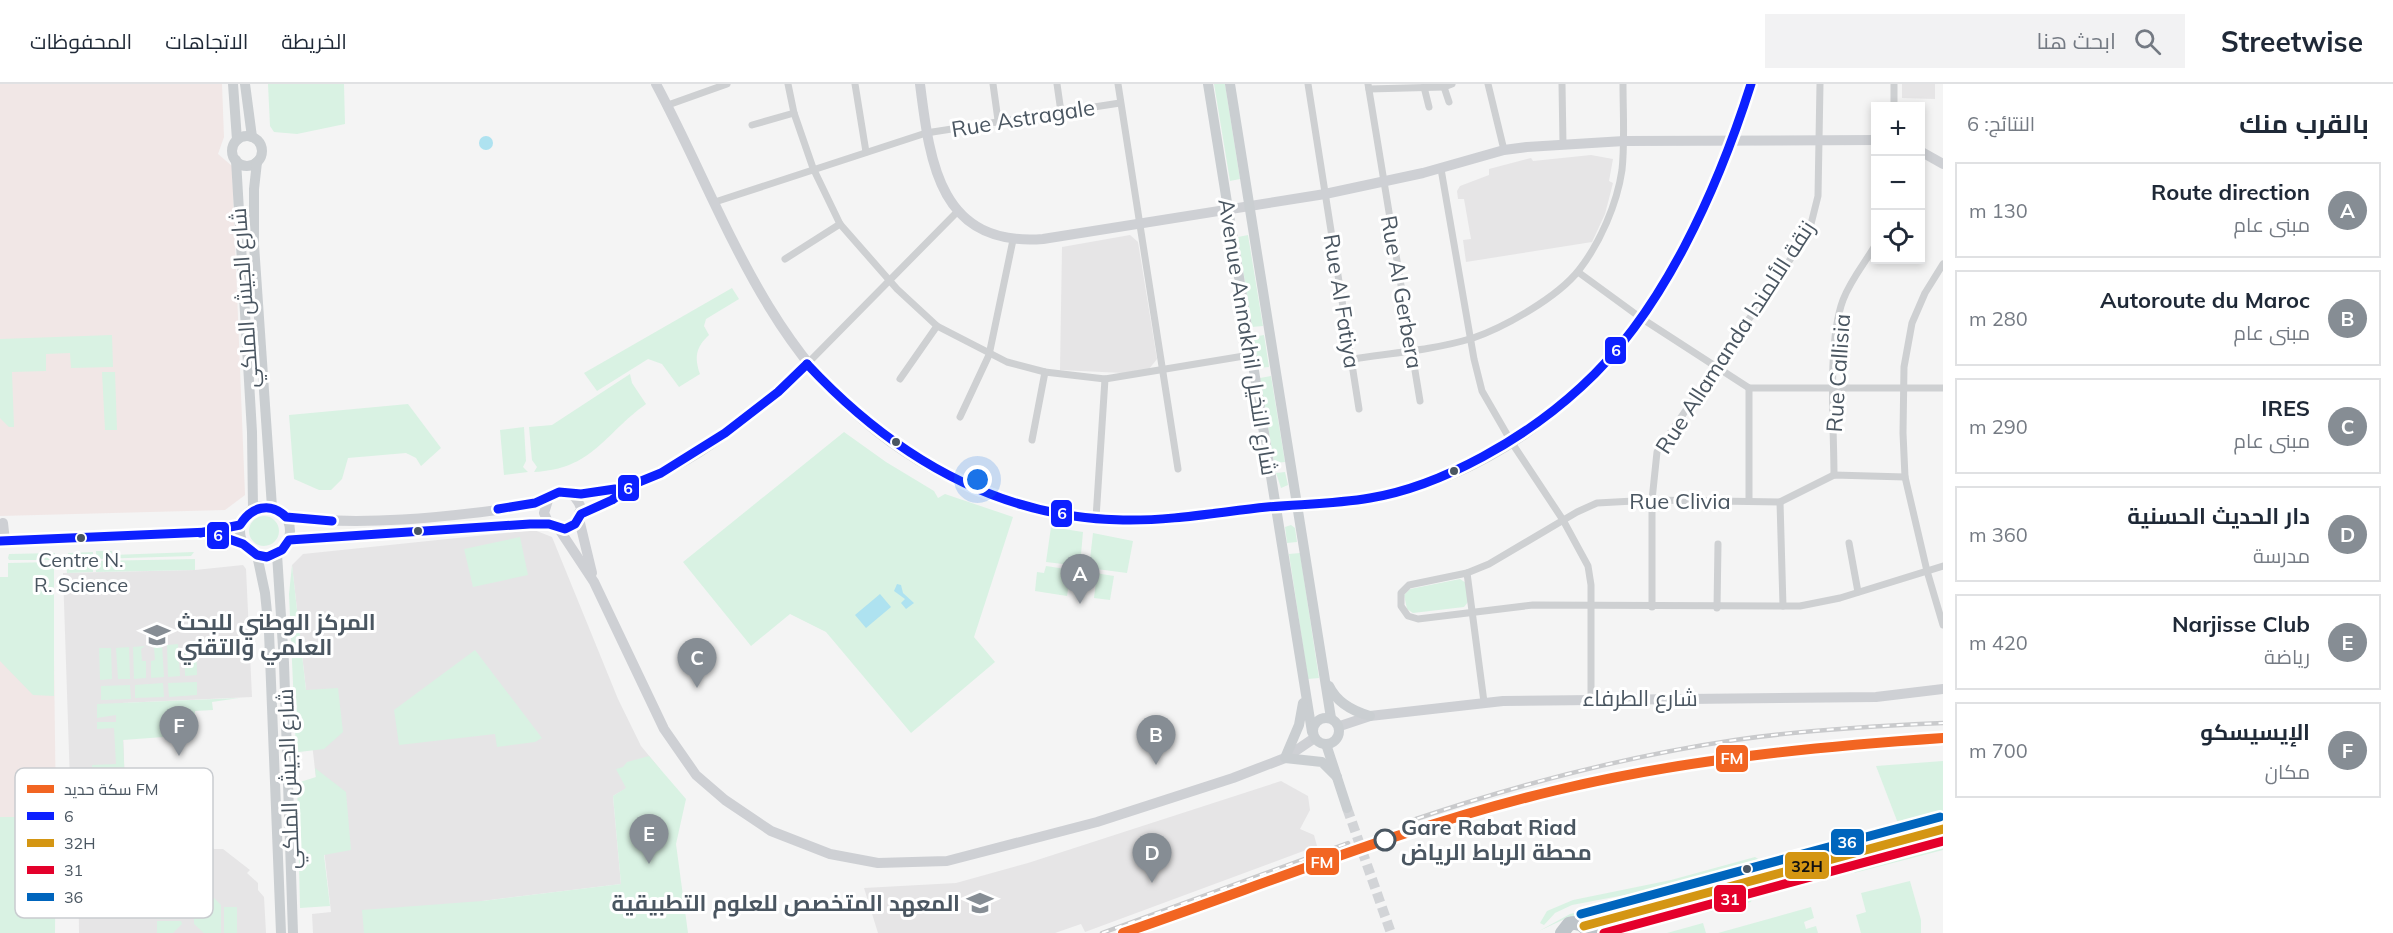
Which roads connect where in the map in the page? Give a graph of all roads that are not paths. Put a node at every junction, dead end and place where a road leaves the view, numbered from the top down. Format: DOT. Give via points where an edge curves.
graph roads {
  1 [pos="233,84"];
  2 [pos="245,84"];
  3 [pos="656,84"];
  4 [pos="727,84"];
  5 [pos="788,84"];
  6 [pos="855,84"];
  7 [pos="920,84"];
  8 [pos="993,84"];
  9 [pos="1057,84"];
  10 [pos="1118,84"];
  11 [pos="1208,84"];
  12 [pos="1230,84"];
  13 [pos="1308,84"];
  14 [pos="1452,84"];
  15 [pos="1488,84"];
  16 [pos="1562,84"];
  17 [pos="1623,84"];
  18 [pos="1751,84"];
  19 [pos="1820,84"];
  20 [pos="1894,84"];
  21 [pos="1368,86"];
  22 [pos="1424,87"];
  23 [pos="1444,87"];
  24 [pos="1449,102"];
  25 [pos="1894,102"];
  26 [pos="1120,103"];
  27 [pos="668,105"];
  28 [pos="1429,107"];
  29 [pos="1061,112"];
  30 [pos="794,113"];
  31 [pos="998,120"];
  32 [pos="752,125"];
  33 [pos="926,133"];
  34 [pos="252,137"];
  35 [pos="237,140"];
  36 [pos="1820,140"];
  37 [pos="1871,140"];
  38 [pos="1624,141"];
  39 [pos="1730,141"];
  40 [pos="1563,144"];
  41 [pos="1504,150"];
  42 [pos="866,152"];
  43 [pos="1925,155"];
  44 [pos="236,160"];
  45 [pos="257,162"];
  46 [pos="1943,164"];
  47 [pos="813,168"];
  48 [pos="1441,169"];
  49 [pos="1383,183"];
  50 [pos="1325,194"];
  51 [pos="715,202"];
  52 [pos="1250,208"];
  53 [pos="1228,211"];
  54 [pos="957,212"];
  55 [pos="1140,223"];
  56 [pos="840,224"];
  57 [pos="1014,240"];
  58 [pos="1871,250"];
  59 [pos="785,260"];
  60 [pos="1943,264"];
  61 [pos="1578,272"];
  62 [pos="890,282"];
  63 [pos="1641,318"];
  64 [pos="937,326"];
  65 [pos="1471,338"];
  66 [pos="1413,350"];
  67 [pos="989,355"];
  68 [pos="1251,355"];
  69 [pos="1352,359"];
  70 [pos="807,364"];
  71 [pos="1716,368"];
  72 [pos="1162,369"];
  73 [pos="1045,372"];
  74 [pos="900,379"];
  75 [pos="1105,379"];
  76 [pos="1834,387"];
  77 [pos="1749,388"];
  78 [pos="1904,388"];
  79 [pos="1943,388"];
  80 [pos="1420,401"];
  81 [pos="1359,409"];
  82 [pos="960,417"];
  83 [pos="1032,440"];
  84 [pos="1512,443"];
  85 [pos="1178,469"];
  86 [pos="1834,475"];
  87 [pos="1905,477"];
  88 [pos="634,484"];
  89 [pos="571,494"];
  90 [pos="549,497"];
  91 [pos="1652,500"];
  92 [pos="1749,501"];
  93 [pos="1780,502"];
  94 [pos="1298,505"];
  95 [pos="272,507"];
  96 [pos="1274,507"];
  97 [pos="253,509"];
  98 [pos="286,517"];
  99 [pos="580,517"];
  100 [pos="1096,518"];
  101 [pos="1563,520"];
  102 [pos="3,523"];
  103 [pos="240,525"];
  104 [pos="554,526"];
  105 [pos="209,532"];
  106 [pos="289,540"];
  107 [pos="2,541"];
  108 [pos="1848,543"];
  109 [pos="243,544"];
  110 [pos="1718,544"];
  111 [pos="276,554"];
  112 [pos="256,555"];
  113 [pos="1943,566"];
  114 [pos="1927,571"];
  115 [pos="1467,573"];
  116 [pos="594,582"];
  117 [pos="1858,592"];
  118 [pos="1783,606"];
  119 [pos="1591,607"];
  120 [pos="1652,607"];
  121 [pos="1717,608"];
  122 [pos="1473,611"];
  123 [pos="1943,626"];
  124 [pos="1326,681"];
  125 [pos="1303,685"];
  126 [pos="1943,689"];
  127 [pos="1591,698"];
  128 [pos="1484,702"];
  129 [pos="1370,716"];
  130 [pos="1336,722"];
  131 [pos="1312,735"];
  132 [pos="1326,744"];
  133 [pos="1285,758"];
  134 [pos="1337,777"];
  135 [pos="1347,808"];
  136 [pos="1943,829"];
  137 [pos="1943,840"];
  138 [pos="292,914"];
  139 [pos="280,916"];
  140 [pos="1646,921"];
  141 [pos="1587,929"];
  142 [pos="1559,932"];
  143 [pos="281,933"];
  144 [pos="293,933"];
  145 [pos="1601,933"];
  146 [pos="1637,933"];
  1 -- 35 [label="main road"];
  2 -- 34 [label="main road"];
  3 -- 27 [label="street"];
  4 -- 27 [label="street"];
  5 -- 30 [label="street"];
  6 -- 42 [label="street"];
  7 -- 33 [label="street"];
  8 -- 31 [label="street"];
  9 -- 29 [label="street"];
  10 -- 26 [label="street"];
  11 -- 53 [label="main road, Avenue Annakhil شارع النخيل"];
  12 -- 52 [label="main road, Avenue Annakhil شارع النخيل"];
  13 -- 50 [label="street, Rue Al Fatiya"];
  14 -- 23 [label="street"];
  15 -- 41 [label="street"];
  16 -- 40 [label="street"];
  17 -- 38 [label="street"];
  18 -- 39 [label="street"];
  19 -- 36 [label="street, Rue Allamanda زنقة الألمندا"];
  20 -- 25 [label="street"];
  21 -- 22 [label="street"];
  21 -- 49 [label="street, Rue Al Gerbera"];
  22 -- 23 [label="street"];
  22 -- 28 [label="street"];
  23 -- 24 [label="street"];
  26 -- 29 [label="street, Rue Astragale"];
  26 -- 55 [label="street"];
  27 -- 51 [label="street"];
  29 -- 31 [label="street, Rue Astragale"];
  30 -- 32 [label="street"];
  30 -- 47 [label="street"];
  31 -- 33 [label="street, Rue Astragale"];
  33 -- 42 [label="street, Rue Astragale"];
  33 -- 54 [label="street" via="940,185"];
  34 -- 35 [label="main road"];
  34 -- 45 [label="main road" via="262,149"];
  35 -- 44 [label="main road" via="232,148"];
  36 -- 37 [label="street"];
  36 -- 39 [label="street"];
  36 -- 71 [label="street, Rue Allamanda زنقة الألمندا" via="1818,196 1811,224"];
  38 -- 39 [label="street"];
  38 -- 40 [label="street"];
  38 -- 61 [label="street" via="1622,172 1609,216"];
  39 -- 63 [label="street" via="1694,227"];
  40 -- 41 [label="street"];
  41 -- 48 [label="street"];
  42 -- 47 [label="street, Rue Astragale"];
  43 -- 46 [label="street"];
  44 -- 45 [label="main road" via="248,166"];
  44 -- 97 [label="main road, شارع الجيش الملكي"];
  45 -- 95 [label="main road, شارع الجيش الملكي" via="254,245"];
  47 -- 51 [label="street, Rue Astragale"];
  47 -- 56 [label="street"];
  48 -- 49 [label="street"];
  48 -- 65 [label="street"];
  49 -- 50 [label="street"];
  49 -- 66 [label="street, Rue Al Gerbera"];
  50 -- 52 [label="street"];
  50 -- 69 [label="street, Rue Al Fatiya"];
  51 -- 70 [label="street" via="773,315"];
  52 -- 53 [label="street"];
  52 -- 94 [label="main road, Avenue Annakhil شارع النخيل"];
  53 -- 55 [label="street"];
  53 -- 68 [label="main road, Avenue Annakhil شارع النخيل"];
  54 -- 57 [label="street" via="984,231"];
  54 -- 62 [label="street"];
  55 -- 57 [label="street"];
  55 -- 72 [label="street"];
  56 -- 59 [label="street"];
  56 -- 62 [label="street"];
  57 -- 67 [label="street"];
  58 -- 76 [label="street, Rue Callisia" via="1840,311"];
  60 -- 78 [label="street" via="1914,316"];
  61 -- 63 [label="street"];
  61 -- 65 [label="street" via="1523,315"];
  62 -- 64 [label="street"];
  62 -- 70 [label="street"];
  63 -- 71 [label="street"];
  63 -- 84 [label="street" via="1581,389"];
  64 -- 67 [label="street"];
  64 -- 74 [label="street"];
  65 -- 66 [label="street"];
  65 -- 84 [label="street" via="1482,391"];
  66 -- 69 [label="street"];
  66 -- 80 [label="street, Rue Al Gerbera"];
  67 -- 73 [label="street"];
  67 -- 82 [label="street"];
  68 -- 72 [label="street"];
  68 -- 96 [label="main road, Avenue Annakhil شارع النخيل"];
  69 -- 81 [label="street, Rue Al Fatiya"];
  70 -- 88 [label="street" via="725,433 661,474"];
  70 -- 100 [label="street" via="865,423 928,466 1019,504"];
  71 -- 77 [label="street"];
  71 -- 91 [label="street, Rue Allamanda زنقة الألمندا" via="1657,452"];
  72 -- 75 [label="street"];
  72 -- 85 [label="street"];
  73 -- 75 [label="street"];
  73 -- 83 [label="street"];
  75 -- 100 [label="street"];
  76 -- 77 [label="street"];
  76 -- 78 [label="street"];
  76 -- 86 [label="street, Rue Callisia"];
  77 -- 92 [label="street"];
  78 -- 79 [label="street"];
  78 -- 87 [label="street"];
  84 -- 94 [label="street" via="1463,468 1391,494"];
  84 -- 101 [label="street"];
  86 -- 87 [label="street, Rue Clivia"];
  86 -- 93 [label="street, Rue Clivia"];
  87 -- 114 [label="street"];
  88 -- 89 [label="street" via="596,494"];
  88 -- 99 [label="street"];
  89 -- 90 [label="street" via="559,492"];
  89 -- 99 [label="street" via="579,502"];
  90 -- 98 [label="street" via="521,507 399,519 316,521"];
  90 -- 104 [label="street" via="544,513"];
  91 -- 92 [label="street, Rue Clivia"];
  91 -- 101 [label="street, Rue Clivia" via="1597,503"];
  91 -- 120 [label="street, Rue Allamanda زنقة الألمندا"];
  92 -- 93 [label="street, Rue Clivia"];
  93 -- 118 [label="street"];
  94 -- 96 [label="street"];
  94 -- 124 [label="main road, Avenue Annakhil شارع النخيل"];
  95 -- 97 [label="main road"];
  95 -- 98 [label="main road"];
  96 -- 100 [label="street" via="1162,519"];
  96 -- 125 [label="main road, Avenue Annakhil شارع النخيل"];
  97 -- 103 [label="main road"];
  98 -- 106 [label="main road"];
  99 -- 104 [label="street" via="571,528"];
  99 -- 116 [label="street"];
  101 -- 115 [label="street, Rue Clivia" via="1509,554"];
  101 -- 119 [label="street" via="1588,566"];
  102 -- 107 [label="street"];
  103 -- 105 [label="street"];
  103 -- 109 [label="main road"];
  104 -- 106 [label="street" via="429,529"];
  104 -- 116 [label="street"];
  105 -- 107 [label="street"];
  105 -- 109 [label="street"];
  106 -- 111 [label="main road"];
  108 -- 117 [label="street"];
  109 -- 112 [label="main road"];
  110 -- 121 [label="street"];
  111 -- 112 [label="main road"];
  111 -- 138 [label="main road, شارع الجيش الملكي" via="284,663"];
  112 -- 139 [label="main road, شارع الجيش الملكي" via="269,632"];
  113 -- 114 [label="street, Rue Clivia"];
  114 -- 117 [label="street, Rue Clivia"];
  114 -- 123 [label="street"];
  115 -- 122 [label="street"];
  115 -- 122 [label="street, Rue Clivia" via="1409,585 1401,593 1401,600 1405,614 1414,619"];
  116 -- 133 [label="street" via="663,729 696,775 771,831 830,854 878,863 947,861 1097,822"];
  117 -- 118 [label="street, Rue Clivia" via="1820,603"];
  118 -- 121 [label="street, Rue Clivia"];
  119 -- 120 [label="street, Rue Clivia"];
  119 -- 122 [label="street, Rue Clivia" via="1533,605"];
  119 -- 127 [label="street"];
  120 -- 121 [label="street, Rue Clivia"];
  122 -- 128 [label="street"];
  124 -- 129 [label="main road" via="1340,702"];
  124 -- 130 [label="main road, Avenue Annakhil شارع النخيل"];
  125 -- 131 [label="main road, Avenue Annakhil شارع النخيل"];
  125 -- 133 [label="main road" via="1302,714"];
  126 -- 127 [label="street, شارع الطرفاء" via="1876,697"];
  127 -- 128 [label="street, شارع الطرفاء"];
  128 -- 129 [label="street, شارع الطرفاء"];
  129 -- 130 [label="street, شارع الطرفاء"];
  130 -- 131 [label="main road" via="1317,724"];
  130 -- 132 [label="main road" via="1338,737"];
  131 -- 132 [label="main road" via="1318,743"];
  131 -- 133 [label="street"];
  132 -- 134 [label="main road"];
  133 -- 134 [label="main road" via="1322,762"];
  134 -- 135 [label="main road"];
  136 -- 141 [label="highway"];
  137 -- 140 [label="highway"];
  138 -- 139 [label="main road"];
  138 -- 144 [label="main road, شارع الجيش الملكي"];
  139 -- 143 [label="main road, شارع الجيش الملكي"];
  140 -- 145 [label="highway"];
  140 -- 146 [label="highway"];
  141 -- 142 [label="highway" via="1573,923"];
}
